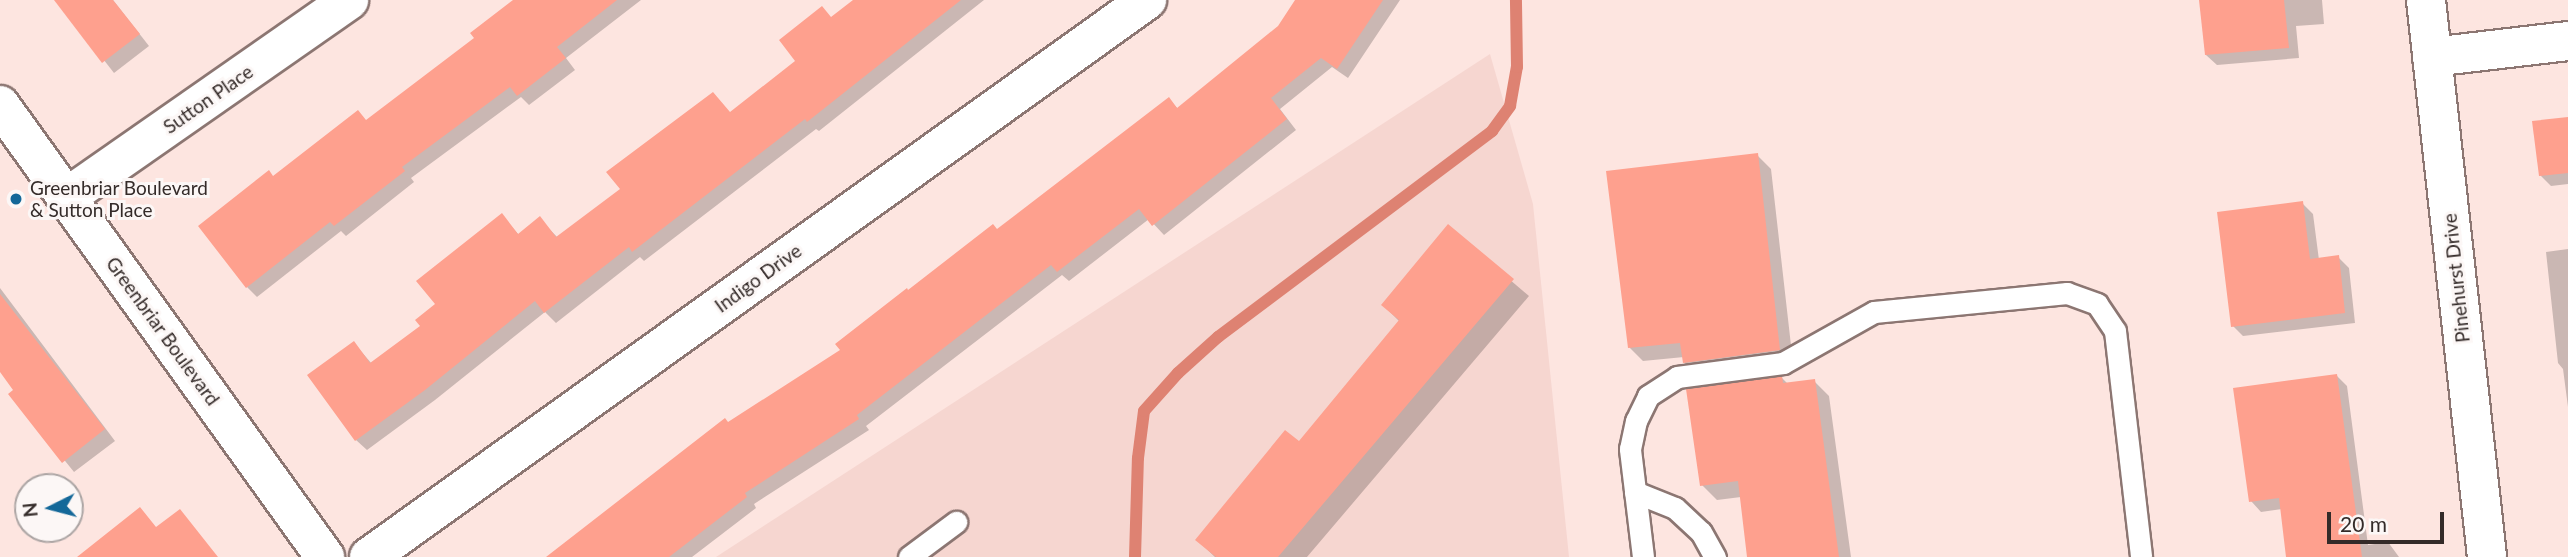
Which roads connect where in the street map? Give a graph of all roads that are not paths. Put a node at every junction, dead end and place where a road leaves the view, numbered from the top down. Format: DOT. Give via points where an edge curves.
graph roads {
  1 [pos="349,0"];
  2 [pos="1147,0"];
  3 [pos="2426,0"];
  4 [pos="2568,41"];
  5 [pos="2432,57"];
  6 [pos="0,105"];
  7 [pos="67,197"];
  8 [pos="1635,492"];
  9 [pos="956,522"];
  10 [pos="325,557"];
  11 [pos="369,557"];
  12 [pos="909,557"];
  13 [pos="1643,557"];
  14 [pos="1715,557"];
  15 [pos="2141,557"];
  16 [pos="2487,557"];
  1 -- 7 [label="street, Sutton Place"];
  2 -- 11 [label="street, Indigo Drive"];
  3 -- 5 [label="street, Pinehurst Drive"];
  4 -- 5 [label="street"];
  5 -- 16 [label="street, Pinehurst Drive"];
  6 -- 7 [label="street, Greenbriar Boulevard"];
  7 -- 10 [label="street, Greenbriar Boulevard"];
  8 -- 13 [label="lane"];
  8 -- 14 [label="lane" via="1675,508 1701,532"];
  8 -- 15 [label="lane" via="1630,450 1636,421 1648,396 1677,377 1783,363 1874,312 2067,293 2097,304 2115,331"];
  9 -- 12 [label="lane"];
}
